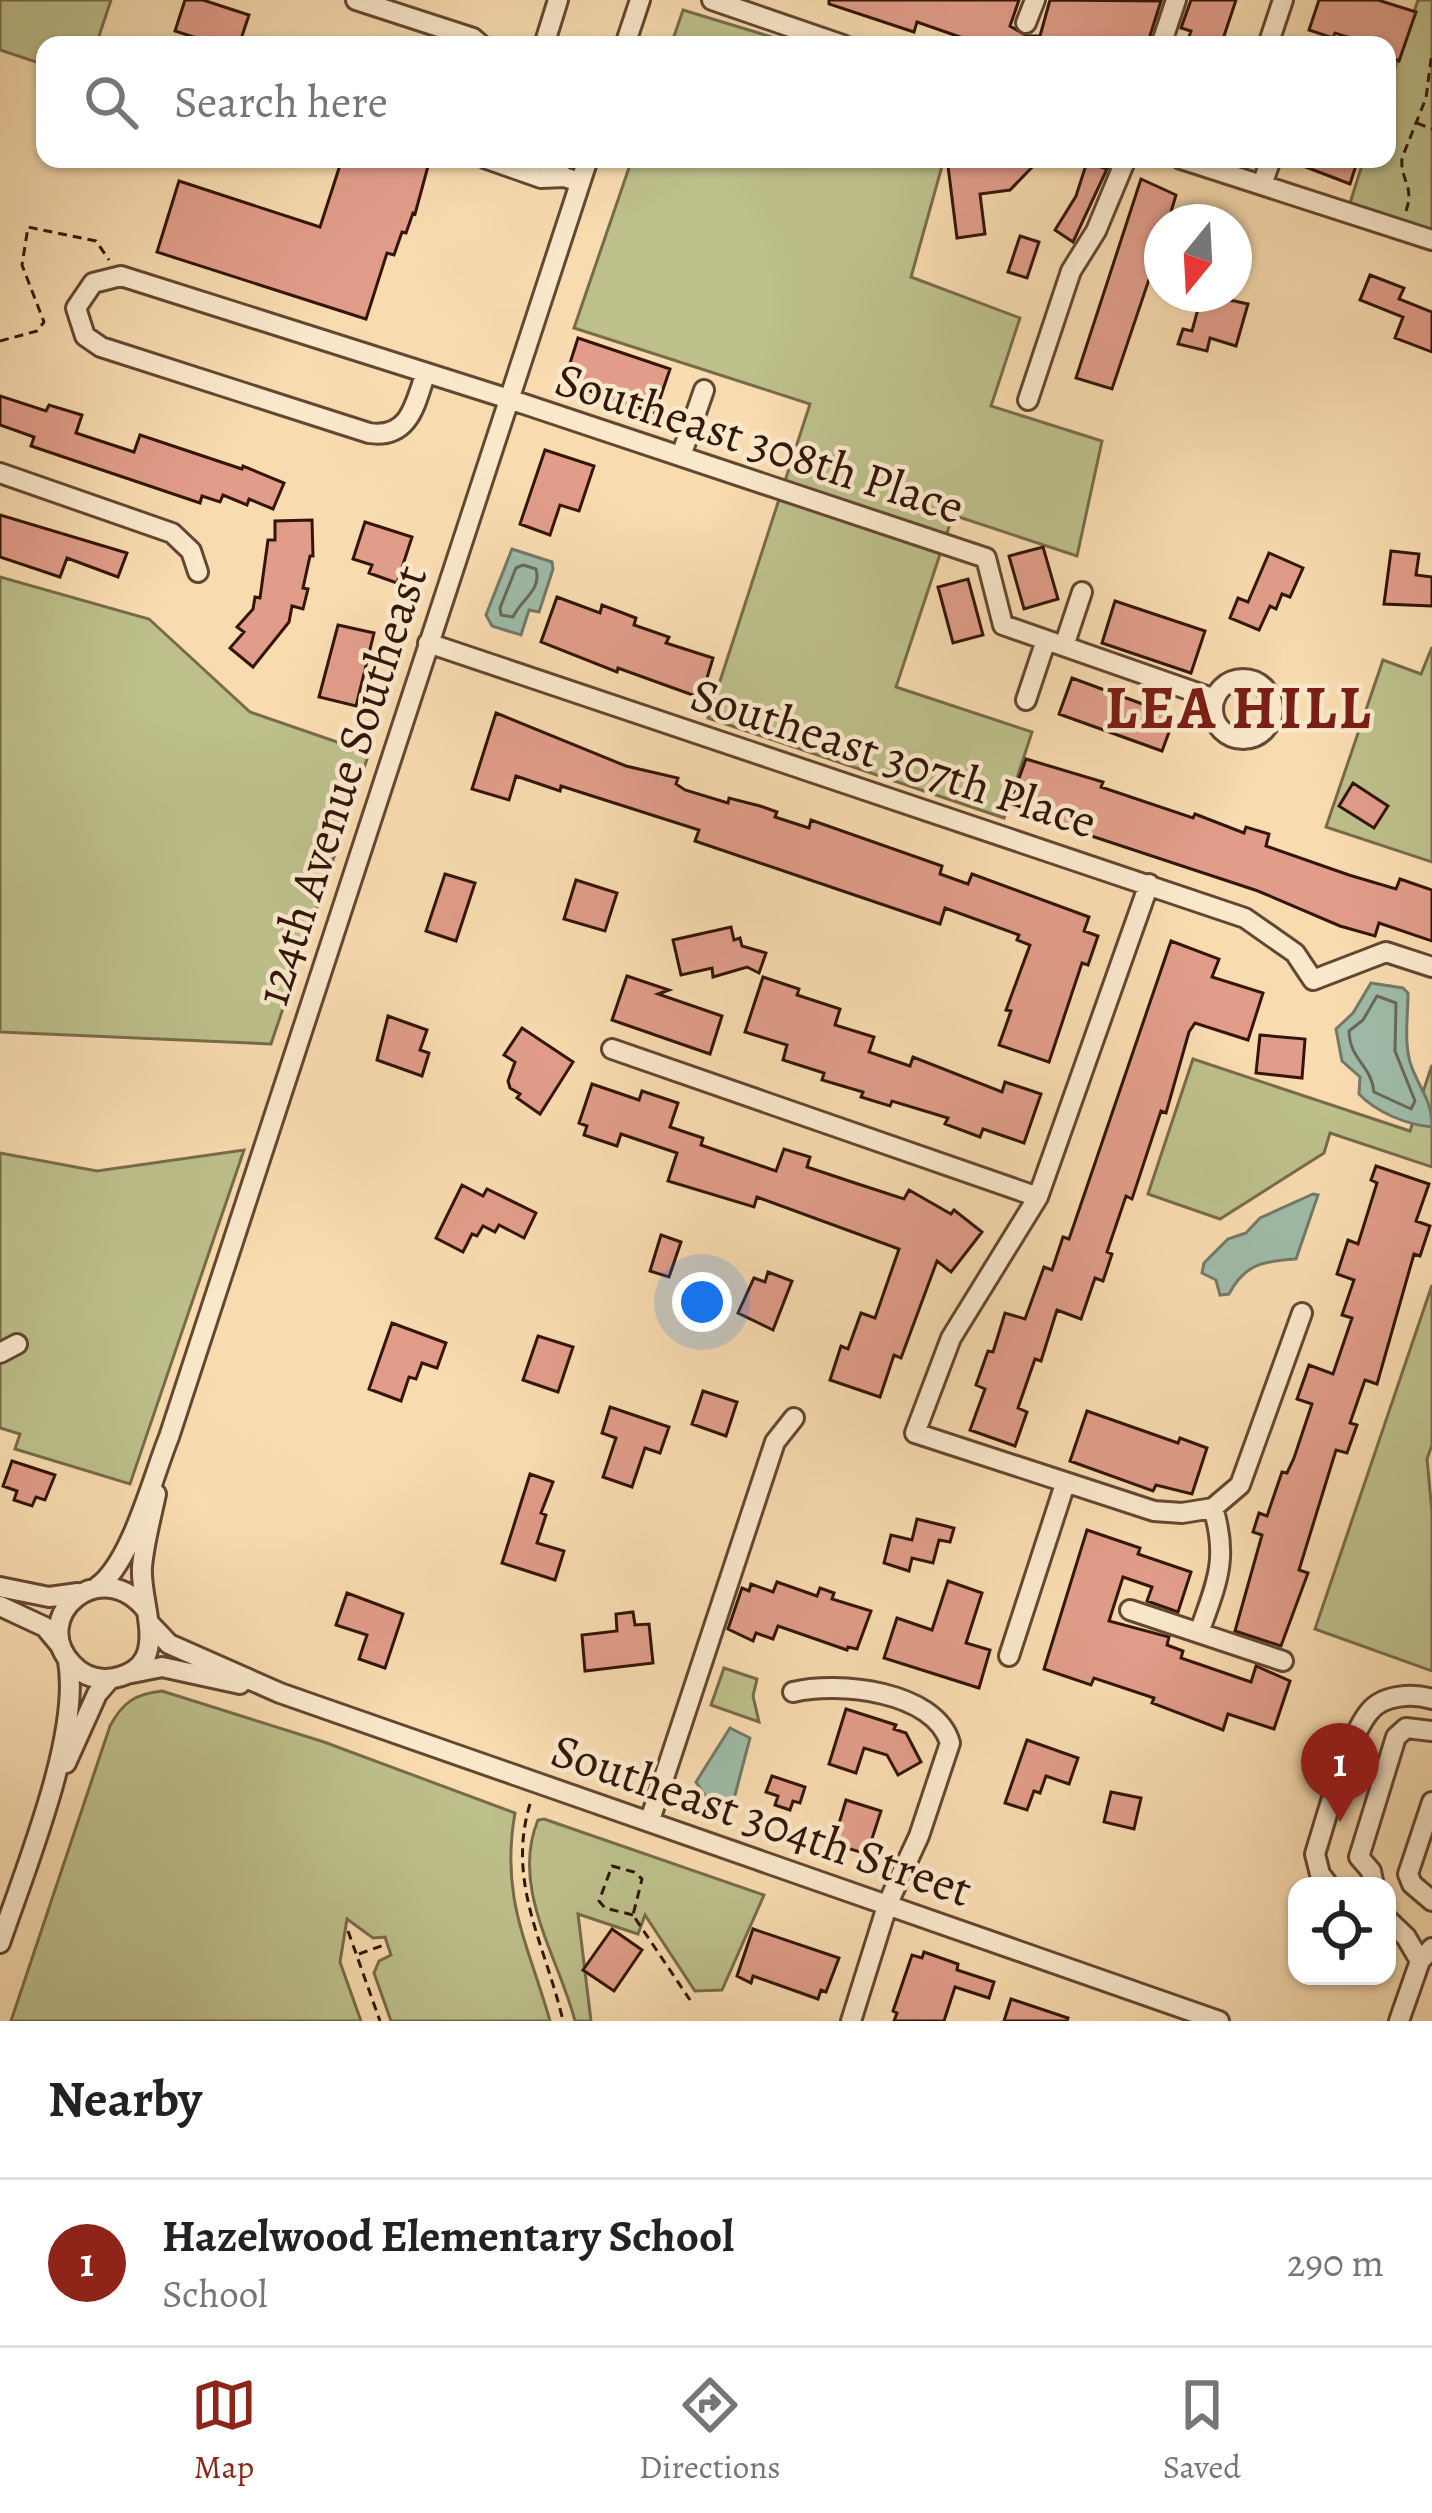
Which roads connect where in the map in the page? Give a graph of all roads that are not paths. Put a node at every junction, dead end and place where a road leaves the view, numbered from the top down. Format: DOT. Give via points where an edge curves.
graph roads {
  1 [pos="356,0"];
  2 [pos="558,0"];
  3 [pos="640,0"];
  4 [pos="712,0"];
  5 [pos="1035,0"];
  6 [pos="1176,0"];
  7 [pos="1283,0"];
  8 [pos="1026,22"];
  9 [pos="467,36"];
  10 [pos="547,36"];
  11 [pos="628,36"];
  12 [pos="817,36"];
  13 [pos="1164,36"];
  14 [pos="1271,36"];
  15 [pos="513,168"];
  16 [pos="557,168"];
  17 [pos="581,168"];
  18 [pos="1122,168"];
  19 [pos="1208,168"];
  20 [pos="1267,168"];
  21 [pos="572,179"];
  22 [pos="1262,185"];
  23 [pos="1432,240"];
  24 [pos="425,375"];
  25 [pos="704,390"];
  26 [pos="509,399"];
  27 [pos="1028,400"];
  28 [pos="681,457"];
  29 [pos="0,473"];
  30 [pos="198,572"];
  31 [pos="1082,592"];
  32 [pos="428,643"];
  33 [pos="1055,644"];
  34 [pos="1026,700"];
  35 [pos="1214,700"];
  36 [pos="1149,884"];
  37 [pos="1432,967"];
  38 [pos="612,1048"];
  39 [pos="1038,1197"];
  40 [pos="1302,1313"];
  41 [pos="794,1418"];
  42 [pos="169,1437"];
  43 [pos="1065,1484"];
  44 [pos="1213,1508"];
  45 [pos="0,1587"];
  46 [pos="90,1589"];
  47 [pos="0,1606"];
  48 [pos="1130,1610"];
  49 [pos="149,1618"];
  50 [pos="1199,1634"];
  51 [pos="64,1653"];
  52 [pos="1010,1656"];
  53 [pos="1283,1661"];
  54 [pos="118,1677"];
  55 [pos="794,1692"];
  56 [pos="280,1693"];
  57 [pos="1432,1699"];
  58 [pos="1432,1731"];
  59 [pos="1432,1802"];
  60 [pos="42,1817"];
  61 [pos="650,1820"];
  62 [pos="1322,1877"];
  63 [pos="1371,1877"];
  64 [pos="1396,1884"];
  65 [pos="1412,1884"];
  66 [pos="1432,1901"];
  67 [pos="888,1903"];
  68 [pos="1396,1928"];
  69 [pos="0,1943"];
  70 [pos="1426,1955"];
  71 [pos="1191,2017"];
  72 [pos="851,2021"];
  73 [pos="1219,2021"];
  74 [pos="1399,2021"];
  1 -- 9 [label="street"];
  2 -- 10 [label="street"];
  3 -- 11 [label="street"];
  4 -- 12 [label="street"];
  5 -- 8 [label="street"];
  6 -- 13 [label="street"];
  7 -- 14 [label="street"];
  15 -- 21 [label="street"];
  16 -- 21 [label="street"];
  17 -- 21 [label="street, 124th Avenue Southeast"];
  18 -- 27 [label="street" via="1071,271"];
  19 -- 22 [label="street"];
  20 -- 22 [label="street"];
  21 -- 26 [label="street, 124th Avenue Southeast"];
  22 -- 23 [label="street"];
  24 -- 24 [label="street, Southeast 308th Place" via="121,276 93,283 76,308 85,336 101,347 379,434 406,422"];
  24 -- 26 [label="street, Southeast 308th Place"];
  25 -- 28 [label="street"];
  26 -- 28 [label="street, Southeast 308th Place"];
  26 -- 32 [label="street, 124th Avenue Southeast"];
  28 -- 33 [label="street, Southeast 308th Place" via="986,558 1003,625"];
  29 -- 30 [label="street" via="172,533"];
  31 -- 33 [label="street"];
  32 -- 36 [label="street, Southeast 307th Place"];
  32 -- 42 [label="street, 124th Avenue Southeast"];
  33 -- 34 [label="street"];
  33 -- 35 [label="street"];
  36 -- 37 [label="street, Southeast 307th Place" via="1245,918 1295,953 1313,980 1386,952"];
  36 -- 39 [label="street"];
  38 -- 39 [label="street"];
  39 -- 43 [label="street" via="951,1338 915,1433"];
  40 -- 44 [label="street" via="1240,1485"];
  41 -- 61 [label="street" via="775,1442"];
  42 -- 46 [label="street, 124th Avenue Southeast" via="121,1559"];
  42 -- 49 [label="street, 124th Avenue Southeast" via="144,1550"];
  43 -- 44 [label="street" via="1154,1511"];
  43 -- 52 [label="street"];
  44 -- 50 [label="street" via="1222,1565"];
  45 -- 46 [label="street" via="49,1597"];
  46 -- 49 [label="street" via="125,1591"];
  46 -- 51 [label="street" via="62,1615"];
  47 -- 51 [label="street" via="45,1627"];
  48 -- 50 [label="street"];
  49 -- 54 [label="street" via="146,1654"];
  49 -- 56 [label="street, Southeast 304th Street" via="169,1644"];
  50 -- 53 [label="street"];
  51 -- 54 [label="street" via="80,1672"];
  51 -- 60 [label="street" via="72,1682 68,1717"];
  54 -- 56 [label="street, Southeast 304th Street" via="162,1667"];
  54 -- 60 [label="street" via="90,1708"];
  55 -- 67 [label="street" via="819,1686 892,1697 924,1709 946,1730 947,1758"];
  56 -- 61 [label="street, Southeast 304th Street"];
  57 -- 62 [label="street" via="1395,1696 1372,1707 1360,1726 1315,1854"];
  58 -- 63 [label="street" via="1406,1728 1396,1737 1359,1856"];
  59 -- 65 [label="street" via="1408,1874"];
  60 -- 69 [label="street"];
  61 -- 67 [label="street, Southeast 304th Street"];
  64 -- 65 [label="street"];
  65 -- 66 [label="street"];
  67 -- 71 [label="street, Southeast 304th Street"];
  67 -- 72 [label="street"];
  68 -- 70 [label="street"];
  70 -- 74 [label="street"];
  71 -- 73 [label="street, Southeast 304th Street"];
}
